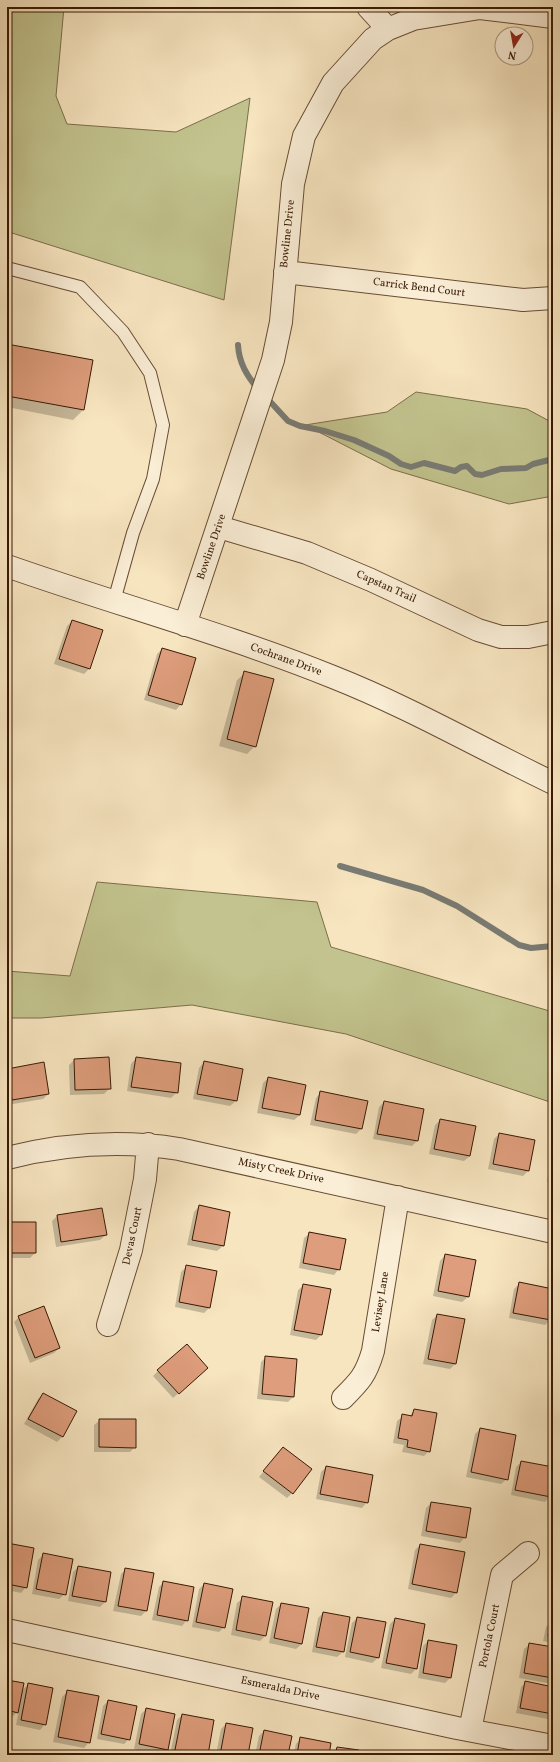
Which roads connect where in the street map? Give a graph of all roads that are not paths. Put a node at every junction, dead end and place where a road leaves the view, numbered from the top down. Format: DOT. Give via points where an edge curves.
graph roads {
  1 [pos="368,7"];
  2 [pos="553,17"];
  3 [pos="388,29"];
  4 [pos="7,268"];
  5 [pos="285,272"];
  6 [pos="553,298"];
  7 [pos="219,527"];
  8 [pos="7,566"];
  9 [pos="114,601"];
  10 [pos="185,625"];
  11 [pos="553,632"];
  12 [pos="553,783"];
  13 [pos="148,1144"];
  14 [pos="7,1158"];
  15 [pos="398,1197"];
  16 [pos="553,1232"];
  17 [pos="108,1325"];
  18 [pos="343,1398"];
  19 [pos="528,1553"];
  20 [pos="7,1630"];
  21 [pos="470,1730"];
  22 [pos="553,1746"];
  1 -- 3 [label="street"];
  2 -- 3 [label="street, Bowline Drive" via="480,8 413,19"];
  3 -- 5 [label="street, Bowline Drive" via="373,39 333,83 304,136 293,184"];
  4 -- 9 [label="lane" via="80,286 123,332 150,373 163,424 153,479 133,533"];
  5 -- 6 [label="street, Carrick Bend Court" via="523,300"];
  5 -- 7 [label="street, Bowline Drive" via="281,322 273,360"];
  7 -- 10 [label="street, Bowline Drive"];
  7 -- 11 [label="street, Capstan Trail" via="307,553 478,630 501,637 528,638"];
  8 -- 9 [label="street, Cochrane Drive"];
  9 -- 10 [label="street, Cochrane Drive"];
  10 -- 12 [label="street, Cochrane Drive" via="334,677 414,713"];
  13 -- 14 [label="street, Misty Creek Drive" via="84,1146"];
  13 -- 15 [label="street, Misty Creek Drive"];
  13 -- 17 [label="street, Devas Court" via="145,1179 131,1250"];
  15 -- 16 [label="street, Misty Creek Drive"];
  15 -- 18 [label="street, Levisey Lane" via="374,1351 368,1369 358,1384"];
  19 -- 21 [label="street, Portola Court" via="502,1575"];
  20 -- 21 [label="street, Esmeralda Drive"];
  21 -- 22 [label="street, Esmeralda Drive"];
}
